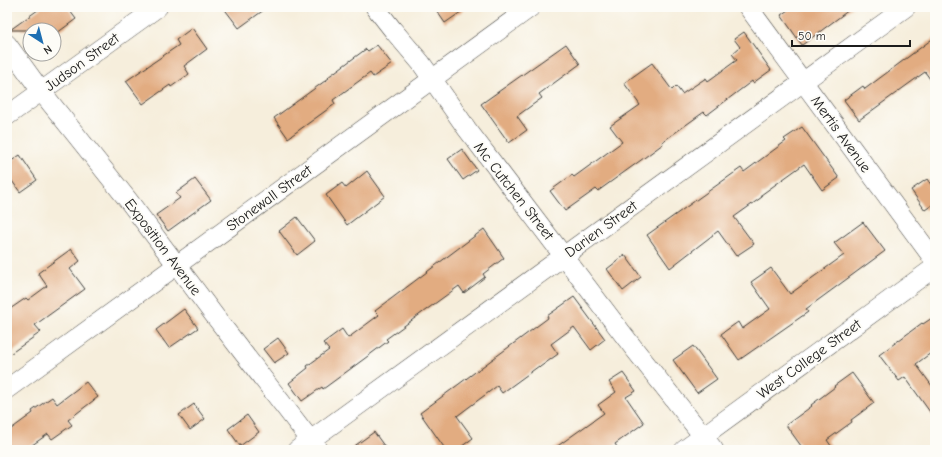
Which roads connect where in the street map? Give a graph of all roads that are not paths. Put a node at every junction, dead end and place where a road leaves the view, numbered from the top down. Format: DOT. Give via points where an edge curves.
graph roads {
  1 [pos="158,7"];
  2 [pos="376,7"];
  3 [pos="531,7"];
  4 [pos="748,7"];
  5 [pos="906,7"];
  6 [pos="7,44"];
  7 [pos="432,79"];
  8 [pos="803,81"];
  9 [pos="41,91"];
  10 [pos="7,116"];
  11 [pos="564,256"];
  12 [pos="935,261"];
  13 [pos="177,266"];
  14 [pos="935,267"];
  15 [pos="7,389"];
  16 [pos="709,443"];
  17 [pos="309,447"];
  18 [pos="684,450"];
  1 -- 9 [label="street, Judson Street"];
  2 -- 7 [label="street, Mc Cutchen Street"];
  3 -- 7 [label="street, Stonewall Street"];
  4 -- 8 [label="street, Mertis Avenue"];
  5 -- 8 [label="street, Darien Street"];
  6 -- 9 [label="street, Exposition Avenue"];
  7 -- 11 [label="street, Mc Cutchen Street"];
  7 -- 13 [label="street, Stonewall Street"];
  8 -- 11 [label="street, Darien Street"];
  8 -- 12 [label="street, Mertis Avenue"];
  9 -- 10 [label="street, Judson Street"];
  9 -- 13 [label="street, Exposition Avenue"];
  11 -- 16 [label="street, Mc Cutchen Street"];
  11 -- 17 [label="street, Darien Street"];
  13 -- 15 [label="street, Stonewall Street"];
  13 -- 17 [label="street, Exposition Avenue"];
  14 -- 16 [label="street, West College Street"];
  16 -- 18 [label="street, West College Street"];
}
